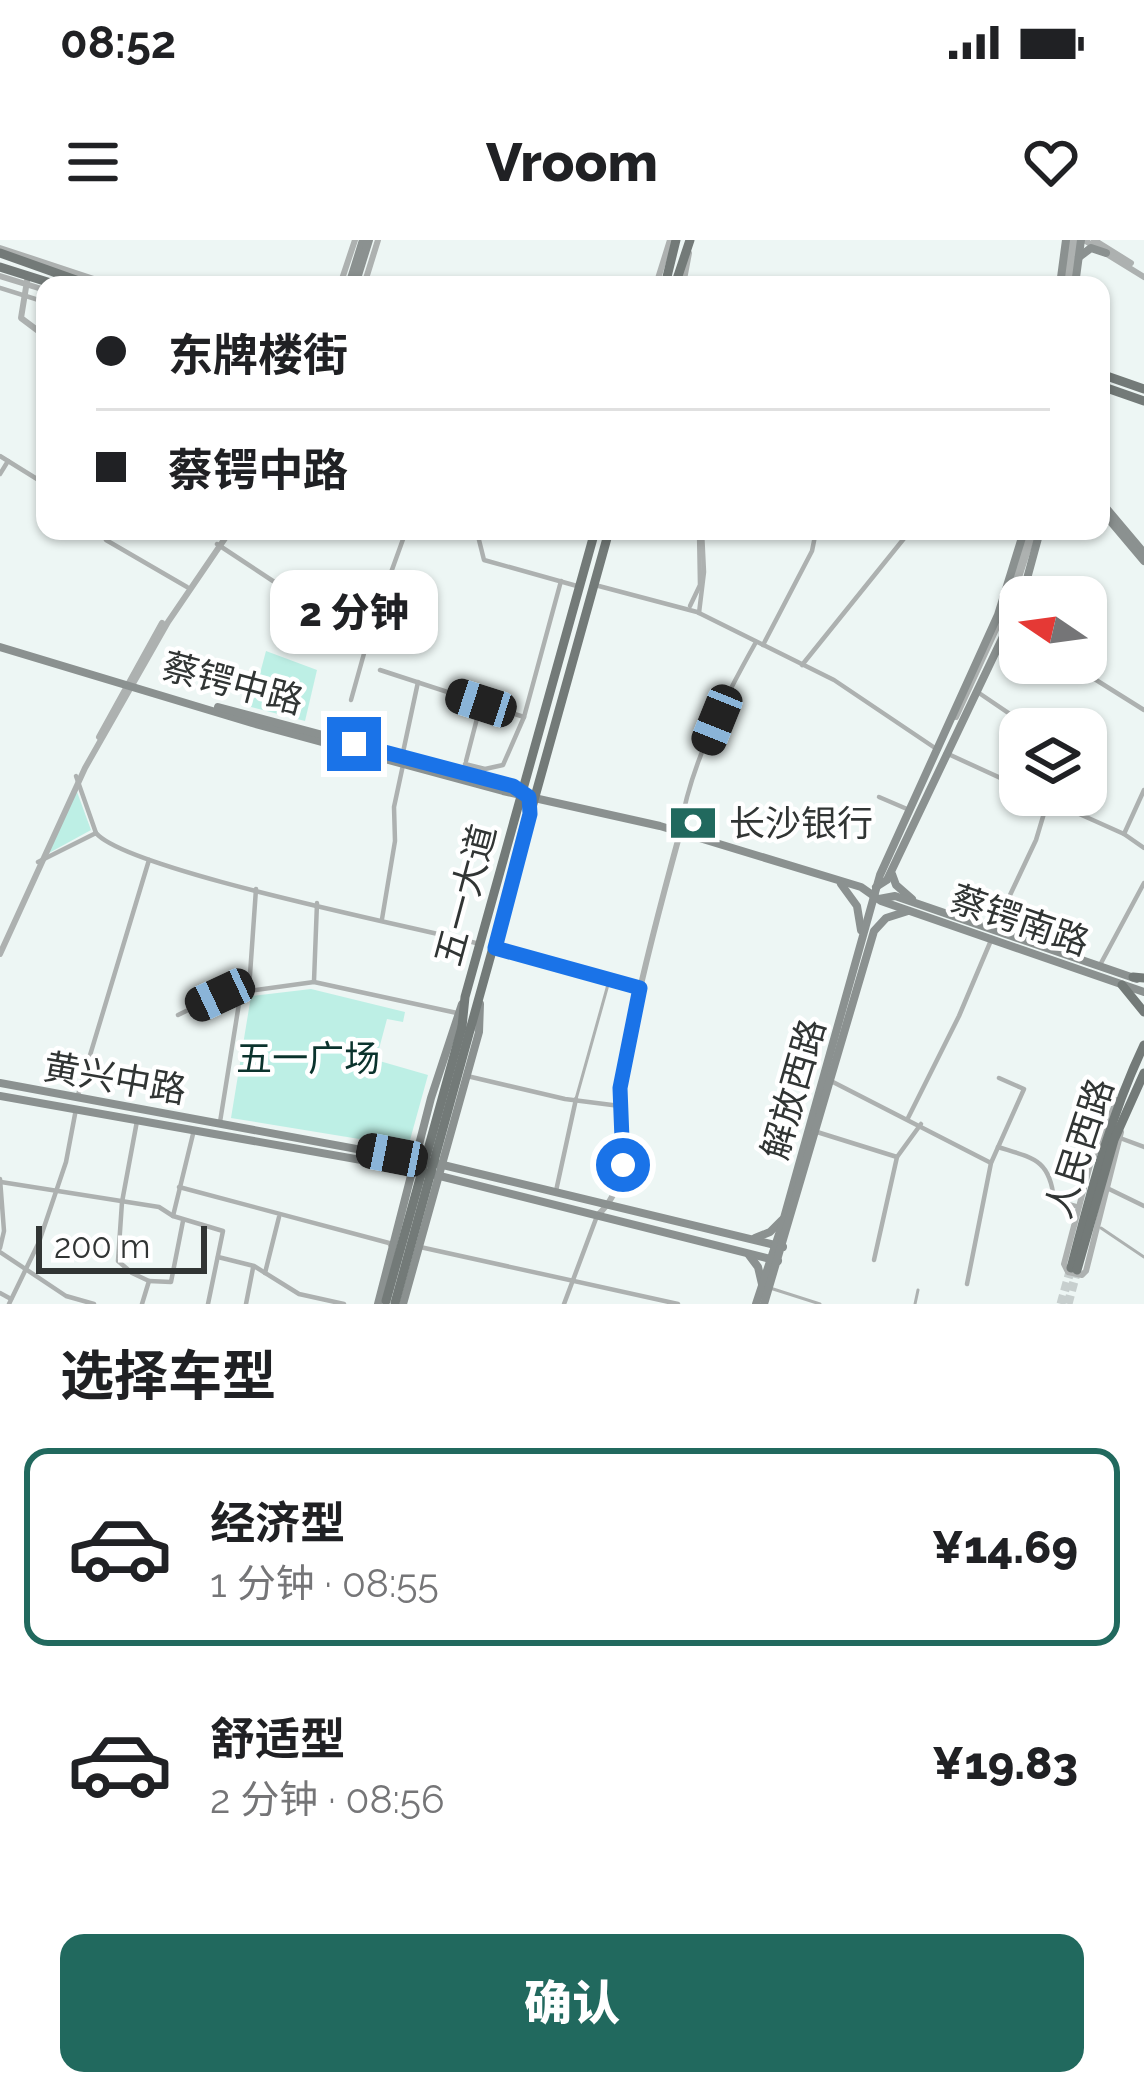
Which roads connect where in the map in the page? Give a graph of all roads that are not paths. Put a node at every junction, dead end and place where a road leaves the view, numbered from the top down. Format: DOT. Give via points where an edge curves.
graph roads {
  1 [pos="379,240"];
  2 [pos="1073,240"];
  3 [pos="1094,240"];
  4 [pos="357,241"];
  5 [pos="690,241"];
  6 [pos="674,243"];
  7 [pos="0,251"];
  8 [pos="1106,253"];
  9 [pos="1079,258"];
  10 [pos="0,267"];
  11 [pos="1144,274"];
  12 [pos="0,276"];
  13 [pos="66,276"];
  14 [pos="82,276"];
  15 [pos="350,276"];
  16 [pos="367,276"];
  17 [pos="664,276"];
  18 [pos="680,276"];
  19 [pos="681,276"];
  20 [pos="1066,276"];
  21 [pos="1068,276"];
  22 [pos="1071,276"];
  23 [pos="26,280"];
  24 [pos="36,282"];
  25 [pos="36,285"];
  26 [pos="0,288"];
  27 [pos="24,296"];
  28 [pos="36,299"];
  29 [pos="36,329"];
  30 [pos="1110,382"];
  31 [pos="1110,384"];
  32 [pos="1144,389"];
  33 [pos="1144,401"];
  34 [pos="0,456"];
  35 [pos="8,461"];
  36 [pos="0,474"];
  37 [pos="36,478"];
  38 [pos="1110,517"];
  39 [pos="106,540"];
  40 [pos="222,540"];
  41 [pos="403,540"];
  42 [pos="479,540"];
  43 [pos="591,540"];
  44 [pos="605,540"];
  45 [pos="701,540"];
  46 [pos="702,540"];
  47 [pos="814,540"];
  48 [pos="903,540"];
  49 [pos="1028,540"];
  50 [pos="1030,540"];
  51 [pos="1031,540"];
  52 [pos="218,545"];
  53 [pos="1144,557"];
  54 [pos="1025,576"];
  55 [pos="561,581"];
  56 [pos="586,585"];
  57 [pos="187,587"];
  58 [pos="687,608"];
  59 [pos="699,613"];
  60 [pos="372,625"];
  61 [pos="0,644"];
  62 [pos="759,644"];
  63 [pos="999,650"];
  64 [pos="802,664"];
  65 [pos="380,670"];
  66 [pos="418,682"];
  67 [pos="1103,684"];
  68 [pos="130,685"];
  69 [pos="979,693"];
  70 [pos="351,700"];
  71 [pos="481,703"];
  72 [pos="1001,708"];
  73 [pos="1144,710"];
  74 [pos="524,717"];
  75 [pos="942,751"];
  76 [pos="403,761"];
  77 [pos="464,768"];
  78 [pos="528,773"];
  79 [pos="77,778"];
  80 [pos="999,778"];
  81 [pos="504,788"];
  82 [pos="1144,790"];
  83 [pos="527,796"];
  84 [pos="879,797"];
  85 [pos="555,804"];
  86 [pos="517,810"];
  87 [pos="909,810"];
  88 [pos="530,814"];
  89 [pos="1043,816"];
  90 [pos="1084,816"];
  91 [pos="96,832"];
  92 [pos="680,832"];
  93 [pos="1124,834"];
  94 [pos="1144,848"];
  95 [pos="41,860"];
  96 [pos="148,860"];
  97 [pos="892,869"];
  98 [pos="835,880"];
  99 [pos="1144,883"];
  100 [pos="256,889"];
  101 [pos="875,897"];
  102 [pos="317,903"];
  103 [pos="914,907"];
  104 [pos="382,919"];
  105 [pos="993,933"];
  106 [pos="862,940"];
  107 [pos="480,944"];
  108 [pos="495,948"];
  109 [pos="0,950"];
  110 [pos="1100,965"];
  111 [pos="609,979"];
  112 [pos="1140,979"];
  113 [pos="314,982"];
  114 [pos="1122,985"];
  115 [pos="640,988"];
  116 [pos="249,989"];
  117 [pos="241,992"];
  118 [pos="1144,992"];
  119 [pos="465,997"];
  120 [pos="481,1001"];
  121 [pos="1144,1012"];
  122 [pos="457,1013"];
  123 [pos="178,1015"];
  124 [pos="466,1029"];
  125 [pos="1144,1045"];
  126 [pos="1144,1073"];
  127 [pos="467,1076"];
  128 [pos="999,1078"];
  129 [pos="1127,1081"];
  130 [pos="831,1082"];
  131 [pos="0,1083"];
  132 [pos="0,1096"];
  133 [pos="576,1099"];
  134 [pos="76,1105"];
  135 [pos="621,1106"];
  136 [pos="908,1118"];
  137 [pos="137,1121"];
  138 [pos="1122,1122"];
  139 [pos="222,1124"];
  140 [pos="921,1124"];
  141 [pos="194,1130"];
  142 [pos="817,1132"];
  143 [pos="1120,1138"];
  144 [pos="998,1147"];
  145 [pos="1144,1147"];
  146 [pos="897,1157"];
  147 [pos="991,1162"];
  148 [pos="413,1164"];
  149 [pos="442,1170"];
  150 [pos="0,1180"];
  151 [pos="179,1187"];
  152 [pos="1107,1188"];
  153 [pos="556,1191"];
  154 [pos="54,1193"];
  155 [pos="122,1202"];
  156 [pos="610,1204"];
  157 [pos="1144,1206"];
  158 [pos="1079,1207"];
  159 [pos="786,1214"];
  160 [pos="172,1216"];
  161 [pos="597,1216"];
  162 [pos="279,1217"];
  163 [pos="184,1220"];
  164 [pos="1098,1227"];
  165 [pos="746,1239"];
  166 [pos="779,1246"];
  167 [pos="420,1247"];
  168 [pos="392,1249"];
  169 [pos="0,1250"];
  170 [pos="742,1252"];
  171 [pos="218,1257"];
  172 [pos="1144,1257"];
  173 [pos="874,1259"];
  174 [pos="775,1260"];
  175 [pos="254,1266"];
  176 [pos="25,1267"];
  177 [pos="265,1273"];
  178 [pos="574,1279"];
  179 [pos="149,1281"];
  180 [pos="967,1284"];
  181 [pos="766,1288"];
  182 [pos="918,1289"];
  183 [pos="0,1293"];
  184 [pos="10,1302"];
  185 [pos="390,1303"];
  186 [pos="94,1304"];
  187 [pos="142,1304"];
  188 [pos="208,1304"];
  189 [pos="246,1304"];
  190 [pos="344,1304"];
  191 [pos="564,1304"];
  192 [pos="678,1304"];
  193 [pos="760,1304"];
  194 [pos="820,1304"];
  195 [pos="915,1304"];
  1 -- 16 [label="street"];
  2 -- 8 [label="street"];
  2 -- 9 [label="main road"];
  2 -- 20 [label="main road" via="1064,255"];
  2 -- 21 [label="street"];
  3 -- 11 [label="street"];
  4 -- 15 [label="main road"];
  5 -- 18 [label="main road"];
  5 -- 19 [label="street"];
  6 -- 17 [label="main road"];
  7 -- 13 [label="main road"];
  7 -- 14 [label="street"];
  8 -- 9 [label="main road" via="1091,248"];
  8 -- 11 [label="street"];
  9 -- 22 [label="main road"];
  10 -- 23 [label="main road"];
  12 -- 23 [label="street"];
  23 -- 24 [label="main road"];
  23 -- 25 [label="street"];
  23 -- 27 [label="street"];
  26 -- 27 [label="street"];
  27 -- 28 [label="street"];
  27 -- 29 [label="street" via="21,318"];
  30 -- 32 [label="main road"];
  31 -- 33 [label="main road"];
  34 -- 35 [label="street"];
  35 -- 36 [label="street"];
  35 -- 37 [label="street"];
  38 -- 53 [label="main road"];
  39 -- 57 [label="street"];
  40 -- 52 [label="street"];
  41 -- 60 [label="street"];
  42 -- 55 [label="street" via="484,560"];
  43 -- 56 [label="main road, 五一大道"];
  44 -- 56 [label="main road, 五一大道"];
  45 -- 58 [label="street" via="700,585"];
  46 -- 59 [label="street"];
  47 -- 62 [label="street"];
  48 -- 64 [label="street"];
  49 -- 75 [label="main road, 解放西路"];
  50 -- 75 [label="street, 解放西路" via="1015,601"];
  51 -- 54 [label="main road, 解放西路"];
  52 -- 57 [label="street"];
  52 -- 60 [label="street" via="344,618"];
  52 -- 68 [label="street"];
  55 -- 56 [label="street"];
  55 -- 74 [label="street"];
  56 -- 58 [label="street"];
  56 -- 78 [label="main road, 五一大道"];
  56 -- 83 [label="main road, 五一大道"];
  57 -- 68 [label="street"];
  58 -- 59 [label="street"];
  59 -- 62 [label="street"];
  60 -- 70 [label="street"];
  61 -- 68 [label="main road, 蔡锷中路"];
  62 -- 64 [label="street"];
  62 -- 92 [label="street" via="721,710"];
  63 -- 69 [label="main road, 解放西路"];
  64 -- 75 [label="street"];
  65 -- 66 [label="street"];
  66 -- 71 [label="street"];
  66 -- 76 [label="street"];
  67 -- 73 [label="street"];
  68 -- 76 [label="main road, 蔡锷中路"];
  68 -- 79 [label="street"];
  69 -- 72 [label="street"];
  69 -- 75 [label="main road, 解放西路"];
  71 -- 74 [label="street"];
  71 -- 77 [label="street"];
  74 -- 77 [label="street" via="503,765"];
  75 -- 80 [label="street"];
  75 -- 87 [label="main road, 解放西路"];
  75 -- 97 [label="main road, 解放西路"];
  76 -- 77 [label="main road, 蔡锷中路"];
  76 -- 81 [label="main road, 蔡锷中路"];
  76 -- 104 [label="street"];
  77 -- 81 [label="main road, 蔡锷中路"];
  78 -- 81 [label="main road"];
  78 -- 83 [label="main road, 五一大道"];
  79 -- 91 [label="street"];
  79 -- 95 [label="street"];
  81 -- 83 [label="main road, 蔡锷中路"];
  81 -- 86 [label="main road"];
  82 -- 93 [label="street"];
  83 -- 85 [label="main road, 蔡锷中路"];
  83 -- 86 [label="main road, 五一大道"];
  83 -- 88 [label="main road, 五一大道"];
  84 -- 87 [label="street"];
  85 -- 88 [label="main road"];
  85 -- 92 [label="main road, 蔡锷中路"];
  86 -- 107 [label="main road, 五一大道"];
  87 -- 101 [label="main road, 解放西路"];
  88 -- 108 [label="main road, 五一大道"];
  89 -- 105 [label="street"];
  90 -- 93 [label="street"];
  91 -- 95 [label="street"];
  91 -- 96 [label="street"];
  92 -- 98 [label="main road, 蔡锷中路"];
  92 -- 115 [label="street"];
  93 -- 94 [label="street"];
  95 -- 109 [label="street"];
  96 -- 100 [label="street"];
  96 -- 134 [label="street"];
  97 -- 101 [label="main road, 解放西路"];
  97 -- 103 [label="main road"];
  98 -- 101 [label="main road, 蔡锷中路"];
  98 -- 106 [label="main road" via="854,901"];
  99 -- 110 [label="street"];
  100 -- 102 [label="street"];
  100 -- 116 [label="street"];
  101 -- 103 [label="main road, 蔡锷南路"];
  101 -- 106 [label="main road, 解放西路"];
  102 -- 104 [label="street"];
  102 -- 113 [label="street"];
  103 -- 105 [label="main road, 蔡锷南路"];
  103 -- 130 [label="main road, 解放西路" via="874,931"];
  104 -- 107 [label="street"];
  105 -- 110 [label="main road, 蔡锷南路"];
  105 -- 114 [label="main road, 蔡锷南路"];
  105 -- 136 [label="street"];
  106 -- 159 [label="main road, 解放西路"];
  107 -- 119 [label="main road, 五一大道"];
  108 -- 111 [label="street"];
  108 -- 120 [label="main road, 五一大道"];
  110 -- 112 [label="main road, 蔡锷南路"];
  111 -- 115 [label="street"];
  111 -- 133 [label="street"];
  113 -- 116 [label="street"];
  113 -- 122 [label="street"];
  114 -- 118 [label="main road, 蔡锷南路"];
  114 -- 121 [label="main road"];
  115 -- 135 [label="street"];
  116 -- 117 [label="street"];
  117 -- 123 [label="street"];
  117 -- 139 [label="street"];
  119 -- 122 [label="main road, 五一大道"];
  119 -- 124 [label="main road, 五一大道"];
  120 -- 124 [label="main road, 五一大道"];
  120 -- 127 [label="main road, 五一大道"];
  122 -- 148 [label="main road, 五一大道"];
  124 -- 185 [label="main road, 五一大道, bridge"];
  125 -- 129 [label="main road, 人民西路"];
  126 -- 138 [label="main road, 人民西路"];
  127 -- 133 [label="street"];
  127 -- 149 [label="main road, 五一大道"];
  128 -- 144 [label="street" via="1024,1089"];
  129 -- 138 [label="main road, 人民西路" via="1074,1269"];
  129 -- 158 [label="street" via="1104,1123"];
  130 -- 136 [label="street"];
  130 -- 142 [label="main road, 解放西路"];
  131 -- 134 [label="main road, 黄兴中路"];
  132 -- 134 [label="main road, 黄兴中路"];
  133 -- 135 [label="street"];
  133 -- 153 [label="street"];
  134 -- 137 [label="main road, 黄兴中路"];
  134 -- 139 [label="main road, 黄兴中路"];
  134 -- 154 [label="street"];
  135 -- 156 [label="street" via="623,1165"];
  136 -- 140 [label="street"];
  137 -- 141 [label="main road, 黄兴中路"];
  137 -- 155 [label="street"];
  138 -- 143 [label="street"];
  139 -- 148 [label="main road, 黄兴中路"];
  140 -- 146 [label="street"];
  140 -- 147 [label="street"];
  141 -- 148 [label="main road, 黄兴中路"];
  141 -- 151 [label="street"];
  142 -- 146 [label="street"];
  142 -- 166 [label="main road, 解放西路"];
  143 -- 145 [label="street"];
  143 -- 152 [label="street"];
  144 -- 147 [label="street"];
  144 -- 158 [label="street" via="1039,1162 1054,1200"];
  146 -- 173 [label="street"];
  147 -- 180 [label="street"];
  148 -- 149 [label="main road, 黄兴中路"];
  148 -- 168 [label="main road, 五一大道"];
  149 -- 153 [label="main road, 黄兴中路"];
  149 -- 161 [label="main road, 黄兴中路"];
  149 -- 167 [label="main road, 五一大道"];
  150 -- 154 [label="street"];
  150 -- 169 [label="street"];
  151 -- 160 [label="street"];
  151 -- 162 [label="street"];
  152 -- 157 [label="street"];
  152 -- 164 [label="street"];
  153 -- 156 [label="main road, 黄兴中路"];
  154 -- 155 [label="street"];
  154 -- 176 [label="street"];
  155 -- 160 [label="street"];
  155 -- 179 [label="street" via="118,1261"];
  156 -- 161 [label="street"];
  156 -- 165 [label="main road, 黄兴中路"];
  158 -- 164 [label="street" via="1065,1270 1084,1274"];
  159 -- 165 [label="main road" via="770,1232"];
  159 -- 166 [label="main road, 解放西路"];
  160 -- 163 [label="street"];
  161 -- 170 [label="main road, 黄兴中路"];
  161 -- 178 [label="street"];
  162 -- 168 [label="street"];
  162 -- 177 [label="street"];
  163 -- 171 [label="street" via="223,1231"];
  163 -- 179 [label="street" via="171,1282"];
  164 -- 172 [label="street"];
  165 -- 166 [label="main road, 黄兴中路"];
  166 -- 174 [label="main road, 解放西路"];
  167 -- 178 [label="street"];
  167 -- 185 [label="main road, 五一大道"];
  168 -- 185 [label="main road, 五一大道"];
  169 -- 176 [label="street"];
  170 -- 174 [label="main road, 黄兴中路"];
  170 -- 181 [label="main road"];
  171 -- 175 [label="street"];
  171 -- 188 [label="street"];
  174 -- 181 [label="main road, 解放西路"];
  175 -- 177 [label="street"];
  175 -- 189 [label="street"];
  176 -- 184 [label="street"];
  176 -- 186 [label="street" via="66,1296"];
  177 -- 190 [label="street" via="298,1294"];
  178 -- 191 [label="street"];
  178 -- 192 [label="street"];
  179 -- 187 [label="street"];
  181 -- 193 [label="main road, 解放西路"];
  181 -- 194 [label="street"];
  182 -- 195 [label="street"];
  183 -- 184 [label="street"];
}
